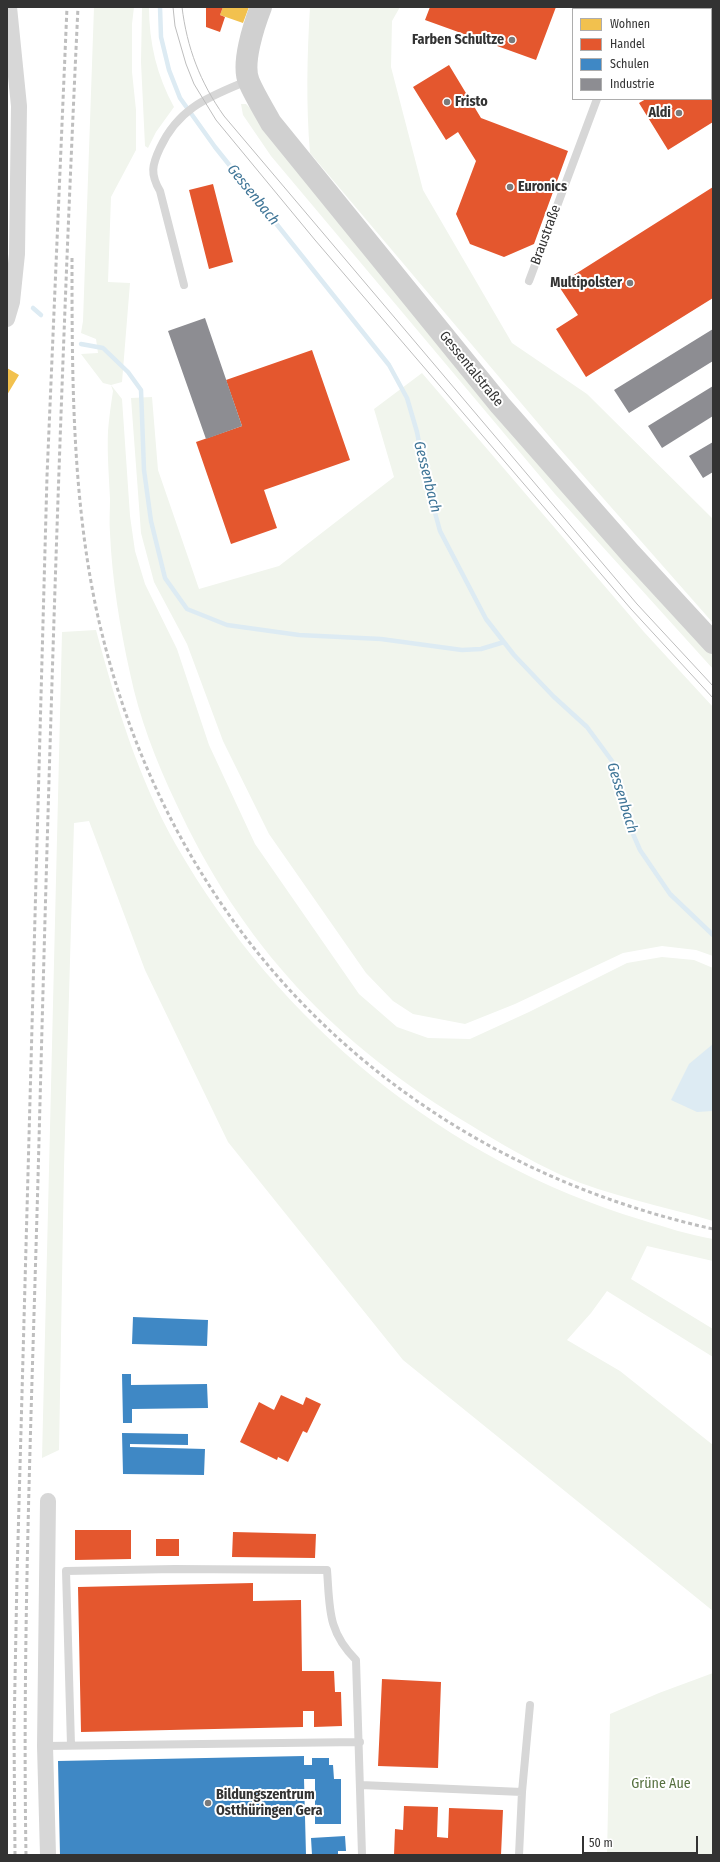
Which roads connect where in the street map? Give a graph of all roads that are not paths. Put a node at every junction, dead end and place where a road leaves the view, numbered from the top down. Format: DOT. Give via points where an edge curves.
graph roads {
  1 [pos="10,7"];
  2 [pos="261,7"];
  3 [pos="248,81"];
  4 [pos="597,100"];
  5 [pos="12,254"];
  6 [pos="529,281"];
  7 [pos="184,285"];
  8 [pos="7,319"];
  9 [pos="713,643"];
  10 [pos="48,1501"];
  11 [pos="530,1705"];
  12 [pos="360,1742"];
  13 [pos="71,1745"];
  14 [pos="46,1746"];
  15 [pos="361,1786"];
  16 [pos="522,1792"];
  17 [pos="48,1855"];
  18 [pos="362,1855"];
  19 [pos="518,1855"];
  1 -- 5 [label="street" via="19,106"];
  2 -- 3 [label="main road" via="247,57"];
  3 -- 7 [label="lane" via="198,103 178,119 164,139 153,164 155,181 160,191"];
  3 -- 9 [label="main road, Gessentalstraße" via="271,123 500,405"];
  4 -- 6 [label="lane, Braustraße"];
  5 -- 8 [label="street" via="12,302"];
  10 -- 14 [label="street"];
  11 -- 16 [label="lane"];
  12 -- 13 [label="lane"];
  12 -- 13 [label="lane" via="356,1660 336,1633 331,1617 327,1570 176,1569 66,1571"];
  12 -- 15 [label="lane"];
  13 -- 14 [label="lane"];
  14 -- 17 [label="street"];
  15 -- 16 [label="lane"];
  15 -- 18 [label="lane"];
  16 -- 19 [label="lane"];
}
